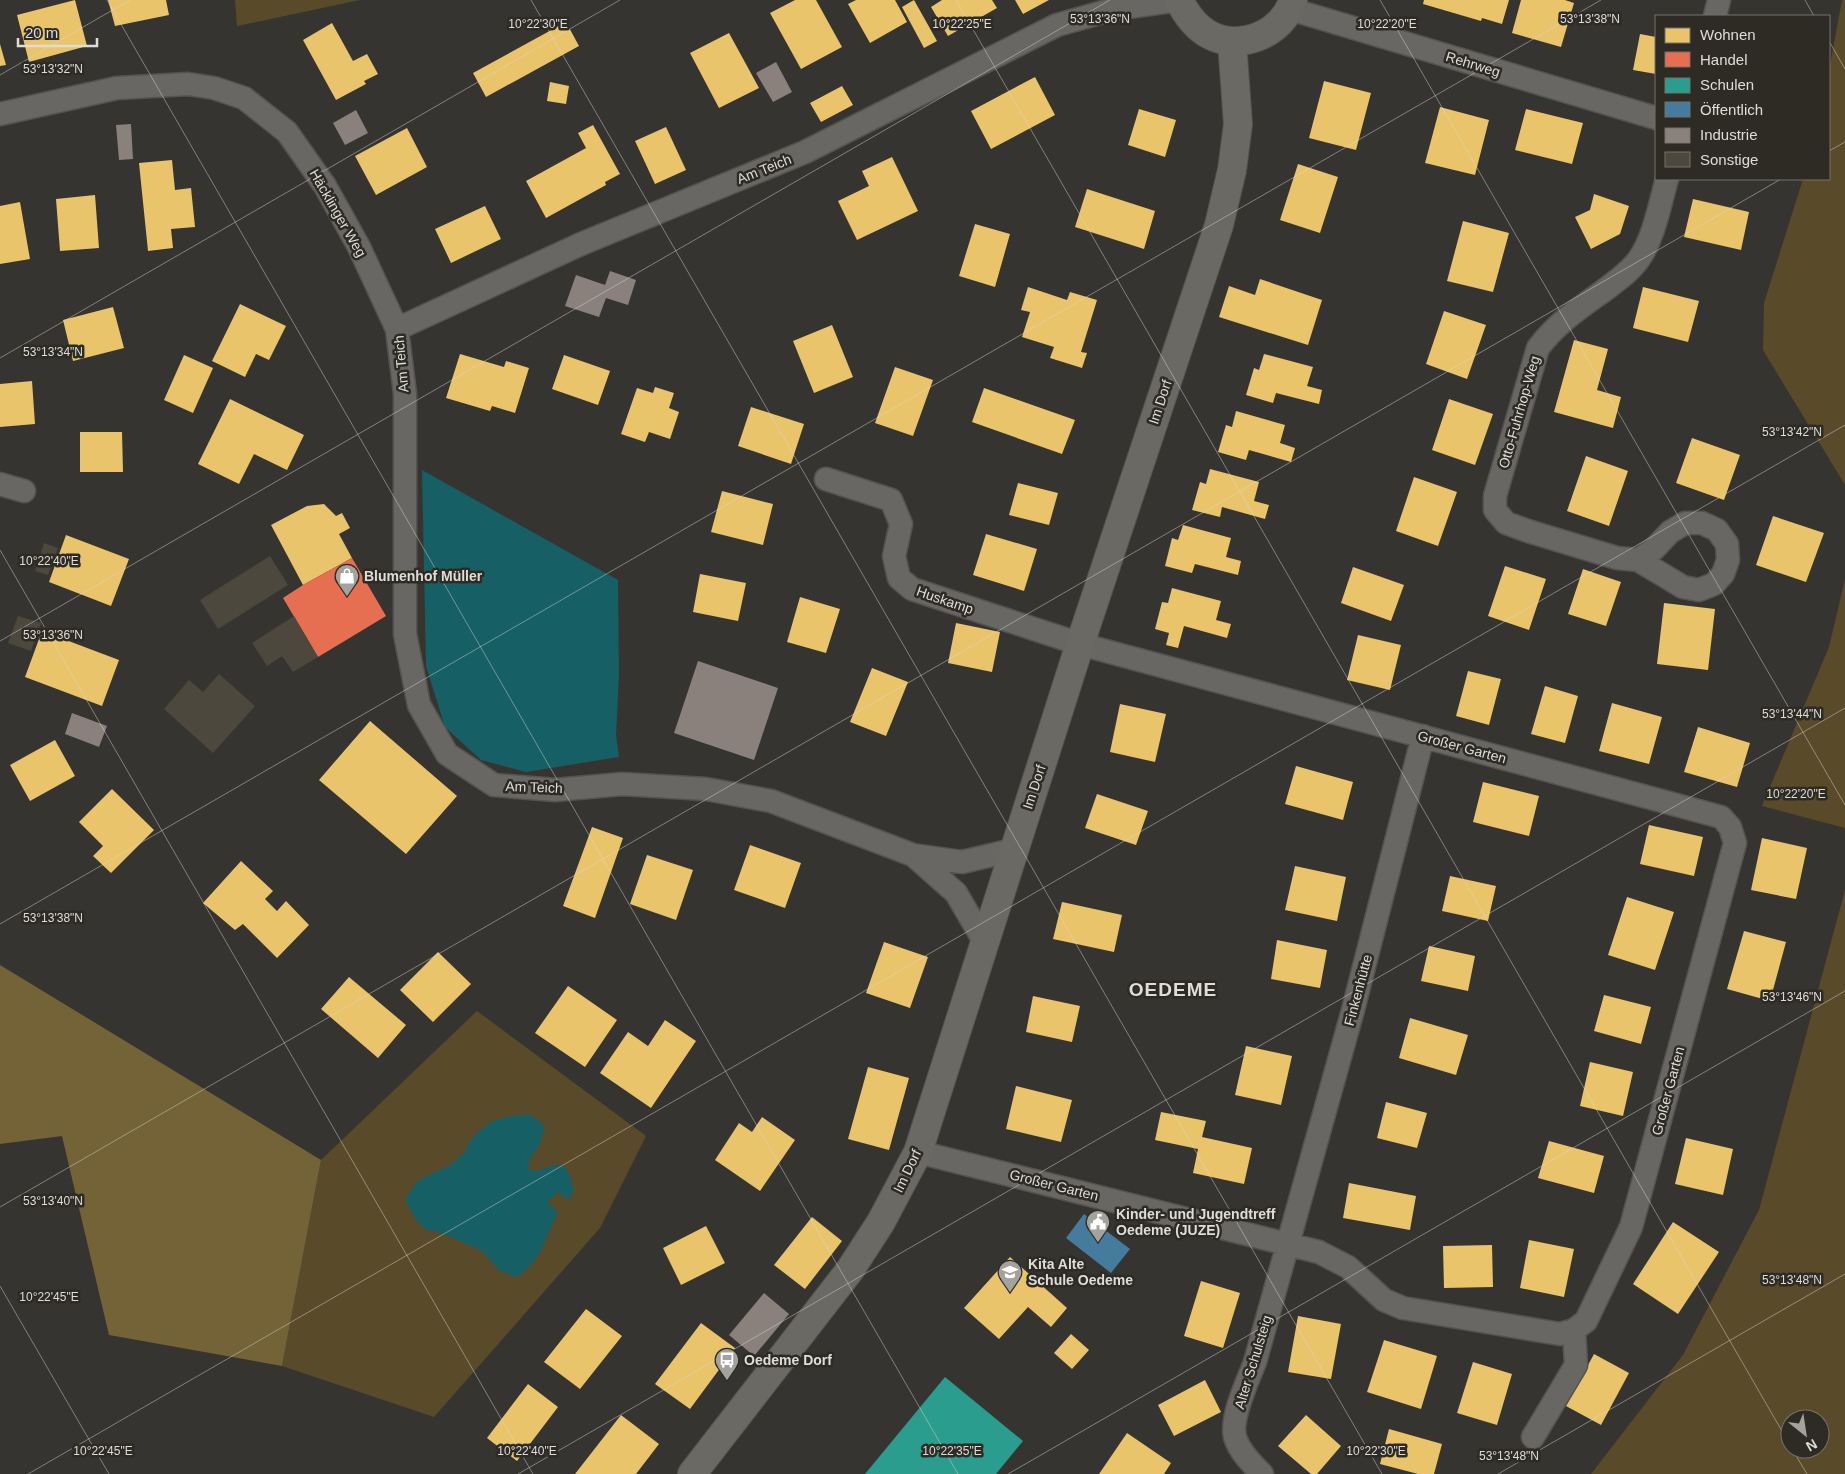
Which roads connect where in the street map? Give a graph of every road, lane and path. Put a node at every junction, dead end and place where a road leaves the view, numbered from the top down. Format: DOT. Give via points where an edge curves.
graph roads {
  1 [pos="1179,0"];
  2 [pos="1719,0"];
  3 [pos="1292,5"];
  4 [pos="1715,15"];
  5 [pos="1232,42"];
  6 [pos="0,114"];
  7 [pos="1655,118"];
  8 [pos="1667,180"];
  9 [pos="398,329"];
  10 [pos="826,479"];
  11 [pos="0,484"];
  12 [pos="24,491"];
  13 [pos="1638,560"];
  14 [pos="1080,644"];
  15 [pos="1423,736"];
  16 [pos="1014,850"];
  17 [pos="914,854"];
  18 [pos="984,940"];
  19 [pos="918,1152"];
  20 [pos="1287,1243"];
  21 [pos="1574,1330"];
  22 [pos="1533,1437"];
  23 [pos="692,1474"];
  24 [pos="1262,1474"];
  1 -- 5 [label="street" via="1191,21 1210,35"];
  1 -- 9 [label="street, Am Teich" via="1114,9 1057,25 805,152 580,244"];
  2 -- 4 [label="street"];
  3 -- 5 [label="street" via="1280,23 1266,34"];
  3 -- 7 [label="street, Rehrweg"];
  5 -- 14 [label="street, Im Dorf" via="1238,124 1232,170 1218,224"];
  6 -- 9 [label="street, Häcklinger Weg" via="117,88 188,84 244,98 287,132 325,186 359,247"];
  8 -- 13 [label="street, Otto-Fuhrhop-Weg" via="1648,244 1639,260 1568,316 1538,348 1495,496 1495,510 1506,522 1528,532 1616,558"];
  9 -- 17 [label="street, Am Teich" via="404,394 405,634 419,705 447,754 494,786 555,790 622,784 706,789 771,801"];
  10 -- 14 [label="street, Huskamp" via="891,500 901,524 894,556 899,578 912,589"];
  11 -- 12 [label="street"];
  14 -- 15 [label="street, Großer Garten"];
  14 -- 16 [label="street, Im Dorf"];
  15 -- 20 [label="street, Finkenhütte" via="1353,1010"];
  15 -- 21 [label="street, Großer Garten" via="1721,817 1730,827 1735,843 1631,1227 1586,1321"];
  16 -- 17 [label="street, Am Teich" via="962,862"];
  16 -- 18 [label="street, Im Dorf"];
  17 -- 18 [label="street, Am Teich" via="956,893"];
  18 -- 19 [label="street, Im Dorf"];
  19 -- 20 [label="street, Großer Garten"];
  19 -- 23 [label="street, Im Dorf" via="881,1222 850,1270"];
  20 -- 21 [label="street, Großer Garten" via="1319,1252 1348,1267 1384,1300 1403,1308 1560,1334"];
  20 -- 24 [label="street, Alter Schulsteig" via="1236,1418 1235,1436 1250,1462"];
  21 -- 22 [label="street" via="1576,1365"];
}
